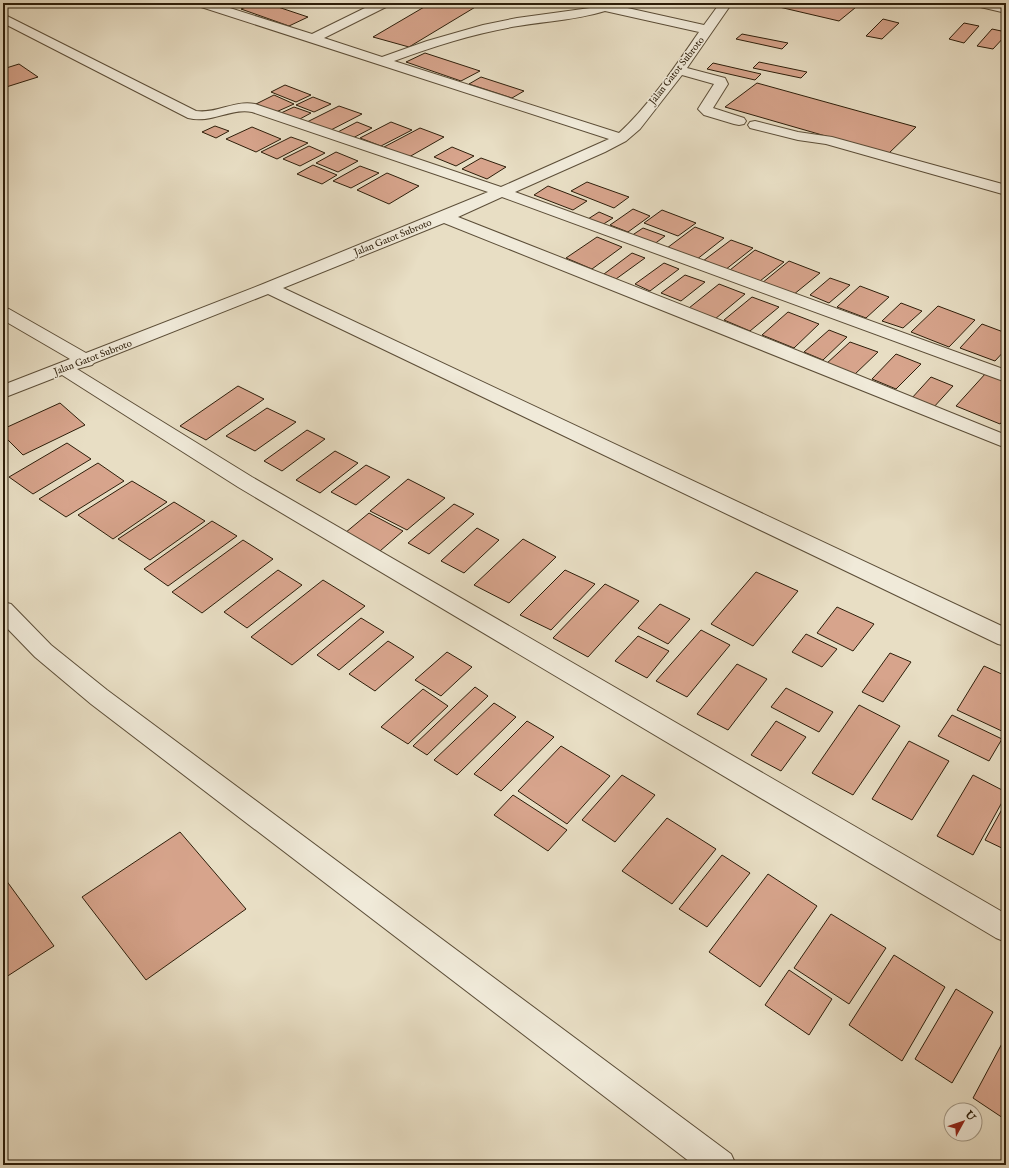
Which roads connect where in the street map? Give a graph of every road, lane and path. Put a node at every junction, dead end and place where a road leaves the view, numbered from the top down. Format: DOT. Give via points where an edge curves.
graph roads {
  1 [pos="202,3"];
  2 [pos="384,3"];
  3 [pos="587,3"];
  4 [pos="726,3"];
  5 [pos="980,3"];
  6 [pos="605,7"];
  7 [pos="1006,9"];
  8 [pos="3,18"];
  9 [pos="708,30"];
  10 [pos="313,39"];
  11 [pos="382,61"];
  12 [pos="679,70"];
  13 [pos="739,121"];
  14 [pos="755,125"];
  15 [pos="622,138"];
  16 [pos="1006,190"];
  17 [pos="502,192"];
  18 [pos="444,217"];
  19 [pos="269,288"];
  20 [pos="3,313"];
  21 [pos="86,361"];
  22 [pos="64,369"];
  23 [pos="1006,376"];
  24 [pos="3,392"];
  25 [pos="1006,442"];
  26 [pos="3,610"];
  27 [pos="1006,638"];
  28 [pos="1006,929"];
  29 [pos="720,1165"];
  1 -- 10 [label="street"];
  2 -- 10 [label="street"];
  3 -- 6 [label="street"];
  4 -- 9 [label="street, Jalan Gatot Subroto"];
  5 -- 7 [label="street"];
  6 -- 9 [label="street"];
  6 -- 11 [label="street" via="466,33"];
  8 -- 17 [label="street" via="193,115 209,116 238,107 253,108"];
  9 -- 12 [label="street, Jalan Gatot Subroto"];
  10 -- 11 [label="street"];
  11 -- 15 [label="street"];
  12 -- 13 [label="street" via="720,81 721,84 705,108"];
  12 -- 15 [label="street, Jalan Gatot Subroto" via="635,126"];
  14 -- 16 [label="street" via="827,140"];
  15 -- 17 [label="street, Jalan Gatot Subroto"];
  17 -- 18 [label="street, Jalan Gatot Subroto"];
  17 -- 23 [label="street"];
  18 -- 19 [label="street, Jalan Gatot Subroto"];
  18 -- 25 [label="street"];
  19 -- 21 [label="street, Jalan Gatot Subroto"];
  19 -- 27 [label="street"];
  20 -- 21 [label="street"];
  21 -- 22 [label="street, Jalan Gatot Subroto"];
  22 -- 24 [label="street, Jalan Gatot Subroto"];
  22 -- 28 [label="street" via="245,482"];
  26 -- 29 [label="street" via="42,651 100,698"];
}
